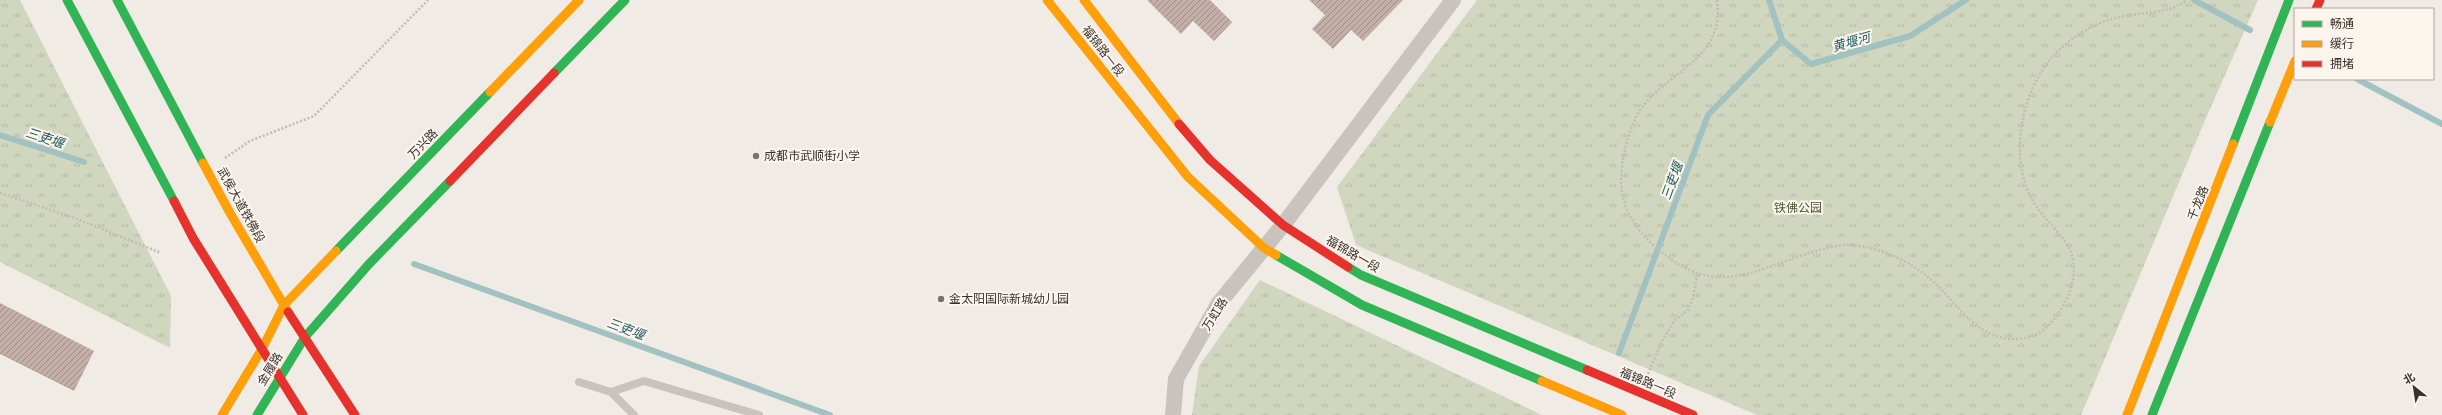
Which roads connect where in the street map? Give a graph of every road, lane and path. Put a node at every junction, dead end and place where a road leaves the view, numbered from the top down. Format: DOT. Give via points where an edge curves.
graph roads {
  1 [pos="67,0"];
  2 [pos="117,0"];
  3 [pos="428,0"];
  4 [pos="579,0"];
  5 [pos="625,0"];
  6 [pos="1047,0"];
  7 [pos="1084,0"];
  8 [pos="1453,0"];
  9 [pos="1716,0"];
  10 [pos="2186,0"];
  11 [pos="2289,0"];
  12 [pos="2294,62"];
  13 [pos="207,170"];
  14 [pos="0,193"];
  15 [pos="1283,225"];
  16 [pos="1264,248"];
  17 [pos="161,253"];
  18 [pos="1698,273"];
  19 [pos="284,305"];
  20 [pos="305,337"];
  21 [pos="262,349"];
  22 [pos="279,377"];
  23 [pos="579,382"];
  24 [pos="611,392"];
  25 [pos="1640,393"];
  26 [pos="222,415"];
  27 [pos="256,415"];
  28 [pos="303,415"];
  29 [pos="355,415"];
  30 [pos="634,415"];
  31 [pos="758,415"];
  32 [pos="1174,415"];
  33 [pos="1622,415"];
  34 [pos="1693,415"];
  35 [pos="2127,415"];
  36 [pos="2152,415"];
  1 -- 21 [label="street" via="193,238"];
  2 -- 13 [label="street, 武侯大道铁佛段"];
  3 -- 13 [label="path" via="314,116 250,141"];
  4 -- 19 [label="street, 万兴路"];
  5 -- 20 [label="street, 金履路" via="369,264"];
  6 -- 16 [label="street, 福锦路一段" via="1188,177"];
  7 -- 15 [label="street, 福锦路一段" via="1171,116 1210,160"];
  8 -- 15 [label="street, 万虹路"];
  9 -- 18 [label="path" via="1718,11 1712,38 1700,56 1642,108 1630,133 1621,170 1623,197 1631,219 1645,238 1677,264"];
  10 -- 18 [label="path" via="2172,9 2107,20 2079,35 2057,52 2033,86 2023,120 2020,148 2023,175 2032,199 2067,244 2073,263 2073,285 2061,309 2044,330 2023,339 2003,338 1984,332 1930,279 1904,261 1853,245 1828,247 1757,273 1733,278"];
  11 -- 35 [label="street, 千龙路"];
  12 -- 36 [label="street"];
  13 -- 19 [label="street, 武侯大道铁佛段"];
  14 -- 17 [label="path" via="75,218"];
  15 -- 16 [label="street, 万虹路"];
  15 -- 25 [label="street, 福锦路一段" via="1361,274"];
  16 -- 32 [label="street, 万虹路" via="1219,303 1176,379"];
  16 -- 33 [label="street, 福锦路一段" via="1362,305"];
  18 -- 25 [label="path" via="1688,310 1675,320 1663,339"];
  19 -- 20 [label="street, 武侯大道铁佛段"];
  19 -- 21 [label="street, 万兴路"];
  20 -- 22 [label="street, 金履路"];
  20 -- 29 [label="street, 武侯大道铁佛段"];
  21 -- 22 [label="street"];
  21 -- 26 [label="street, 金履路"];
  22 -- 27 [label="street, 金履路"];
  22 -- 28 [label="street"];
  23 -- 24 [label="lane"];
  24 -- 30 [label="lane"];
  24 -- 31 [label="lane" via="644,381"];
  25 -- 34 [label="street, 福锦路一段"];
}
